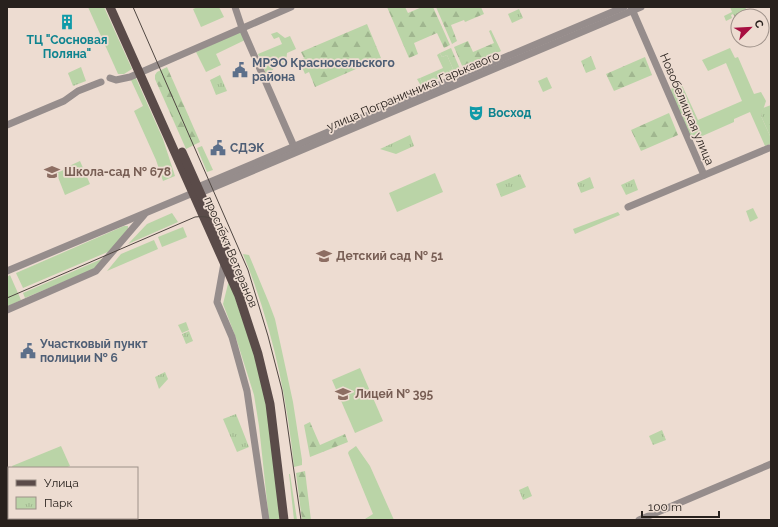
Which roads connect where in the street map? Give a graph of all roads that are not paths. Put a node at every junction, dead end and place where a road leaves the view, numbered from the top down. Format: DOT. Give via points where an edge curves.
graph roads {
  1 [pos="110,7"];
  2 [pos="117,7"];
  3 [pos="235,7"];
  4 [pos="291,7"];
  5 [pos="624,7"];
  6 [pos="641,7"];
  7 [pos="632,9"];
  8 [pos="242,28"];
  9 [pos="142,72"];
  10 [pos="110,78"];
  11 [pos="101,82"];
  12 [pos="7,125"];
  13 [pos="771,148"];
  14 [pos="295,149"];
  15 [pos="704,175"];
  16 [pos="197,191"];
  17 [pos="628,207"];
  18 [pos="146,213"];
  19 [pos="224,263"];
  20 [pos="7,271"];
  21 [pos="7,310"];
  22 [pos="771,464"];
  23 [pos="266,520"];
  24 [pos="284,520"];
  25 [pos="290,520"];
  26 [pos="639,520"];
  1 -- 9 [label="main road, проспект Ветеранов"];
  2 -- 9 [label="main road, проспект Ветеранов"];
  3 -- 8 [label="street"];
  4 -- 8 [label="street"];
  5 -- 14 [label="street, улица Пограничника Гарькавого"];
  6 -- 7 [label="street, улица Пограничника Гарькавого"];
  7 -- 14 [label="street, улица Пограничника Гарькавого"];
  7 -- 15 [label="street, Новобелицкая улица"];
  8 -- 9 [label="street"];
  8 -- 14 [label="street"];
  9 -- 10 [label="street" via="116,80"];
  9 -- 16 [label="main road, проспект Ветеранов"];
  11 -- 12 [label="street"];
  13 -- 15 [label="street, Новобелицкая улица"];
  14 -- 16 [label="street, улица Пограничника Гарькавого"];
  15 -- 17 [label="street"];
  16 -- 18 [label="street, улица Пограничника Гарькавого"];
  16 -- 19 [label="main road, проспект Ветеранов"];
  16 -- 25 [label="main road, проспект Ветеранов" via="239,280 263,351 278,417"];
  18 -- 20 [label="street, улица Пограничника Гарькавого"];
  18 -- 21 [label="street" via="96,271"];
  19 -- 23 [label="street" via="217,302 232,338 247,391"];
  19 -- 24 [label="main road, проспект Ветеранов" via="239,296 264,378 273,424"];
  22 -- 26 [label="street"];
}
